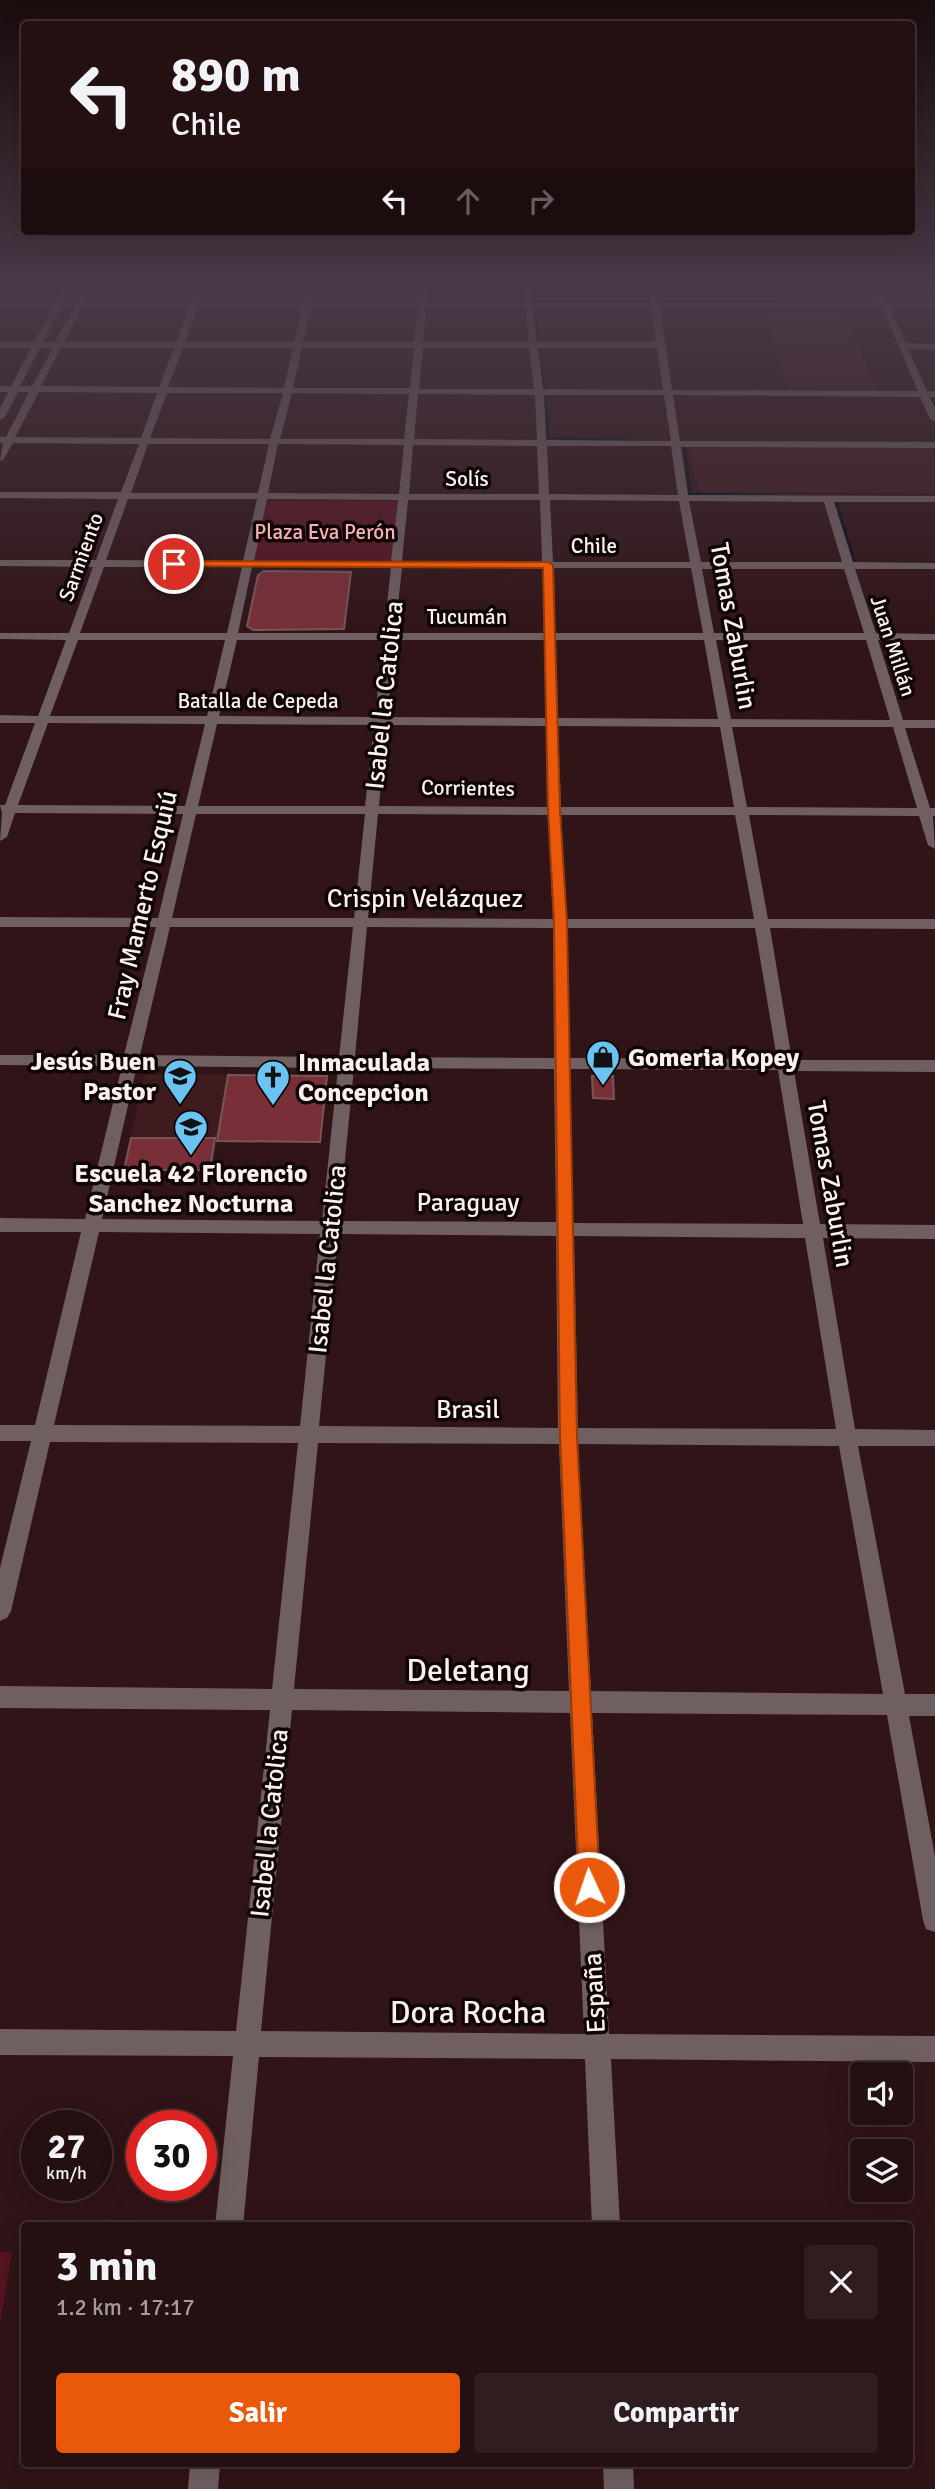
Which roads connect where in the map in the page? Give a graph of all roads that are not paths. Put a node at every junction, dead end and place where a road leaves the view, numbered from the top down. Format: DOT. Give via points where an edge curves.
graph roads {
  1 [pos="26,407"];
  2 [pos="157,407"];
  3 [pos="283,407"];
  4 [pos="412,407"];
  5 [pos="540,407"];
  6 [pos="671,407"];
  7 [pos="5,440"];
  8 [pos="145,441"];
  9 [pos="274,442"];
  10 [pos="409,442"];
  11 [pos="542,444"];
  12 [pos="675,444"];
  13 [pos="935,445"];
  14 [pos="0,458"];
  15 [pos="0,495"];
  16 [pos="124,496"];
  17 [pos="261,498"];
  18 [pos="403,498"];
  19 [pos="544,498"];
  20 [pos="828,498"];
  21 [pos="684,499"];
  22 [pos="935,499"];
  23 [pos="0,563"];
  24 [pos="100,563"];
  25 [pos="248,564"];
  26 [pos="397,564"];
  27 [pos="548,565"];
  28 [pos="698,565"];
  29 [pos="847,566"];
  30 [pos="935,566"];
  31 [pos="0,636"];
  32 [pos="232,636"];
  33 [pos="390,636"];
  34 [pos="550,636"];
  35 [pos="709,636"];
  36 [pos="73,637"];
  37 [pos="871,637"];
  38 [pos="935,637"];
  39 [pos="0,719"];
  40 [pos="45,719"];
  41 [pos="212,720"];
  42 [pos="381,721"];
  43 [pos="552,722"];
  44 [pos="724,722"];
  45 [pos="898,723"];
  46 [pos="935,724"];
  47 [pos="5,808"];
  48 [pos="191,808"];
  49 [pos="373,808"];
  50 [pos="554,810"];
  51 [pos="739,810"];
  52 [pos="930,811"];
  53 [pos="0,837"];
  54 [pos="935,845"];
  55 [pos="0,922"];
  56 [pos="164,922"];
  57 [pos="361,923"];
  58 [pos="560,923"];
  59 [pos="762,924"];
  60 [pos="935,924"];
  61 [pos="0,1060"];
  62 [pos="132,1060"];
  63 [pos="347,1062"];
  64 [pos="563,1063"];
  65 [pos="784,1065"];
  66 [pos="935,1066"];
  67 [pos="0,1225"];
  68 [pos="92,1226"];
  69 [pos="330,1227"];
  70 [pos="566,1229"];
  71 [pos="812,1231"];
  72 [pos="935,1232"];
  73 [pos="0,1433"];
  74 [pos="42,1433"];
  75 [pos="309,1435"];
  76 [pos="568,1436"];
  77 [pos="846,1438"];
  78 [pos="935,1438"];
  79 [pos="0,1611"];
  80 [pos="0,1697"];
  81 [pos="282,1700"];
  82 [pos="580,1702"];
  83 [pos="894,1705"];
  84 [pos="935,1705"];
  85 [pos="935,1920"];
  86 [pos="0,2042"];
  87 [pos="247,2043"];
  88 [pos="597,2046"];
  89 [pos="935,2049"];
  90 [pos="229,2222"];
  91 [pos="606,2222"];
  92 [pos="205,2467"];
  93 [pos="618,2467"];
  94 [pos="203,2489"];
  95 [pos="619,2489"];
  1 -- 7 [label="street"];
  2 -- 8 [label="street, Sarmiento"];
  3 -- 9 [label="street, Fray Mamerto Esquiú"];
  4 -- 10 [label="street, Isabel la Catolica"];
  5 -- 11 [label="street, España"];
  6 -- 12 [label="street, Tomas Zaburlin"];
  7 -- 8 [label="street"];
  7 -- 14 [label="street"];
  8 -- 9 [label="street"];
  8 -- 16 [label="street, Sarmiento"];
  9 -- 10 [label="street"];
  9 -- 17 [label="street, Fray Mamerto Esquiú"];
  10 -- 11 [label="street"];
  10 -- 18 [label="street, Isabel la Catolica"];
  11 -- 12 [label="street"];
  11 -- 19 [label="street, España"];
  12 -- 13 [label="street"];
  12 -- 21 [label="street, Tomas Zaburlin"];
  15 -- 16 [label="street, Solís"];
  16 -- 17 [label="street, Solís"];
  16 -- 24 [label="street, Sarmiento"];
  17 -- 18 [label="street, Solís"];
  17 -- 25 [label="street, Fray Mamerto Esquiú"];
  18 -- 19 [label="street, Solís"];
  18 -- 26 [label="street, Isabel la Catolica"];
  19 -- 21 [label="street, Solís"];
  19 -- 27 [label="street, España"];
  20 -- 21 [label="street, Solís"];
  20 -- 22 [label="street, Solís"];
  20 -- 29 [label="street, Juan Millán"];
  21 -- 28 [label="street, Tomas Zaburlin"];
  23 -- 24 [label="street, Chile"];
  24 -- 25 [label="street, Chile"];
  24 -- 36 [label="street, Sarmiento"];
  25 -- 26 [label="street, Chile"];
  25 -- 32 [label="street, Fray Mamerto Esquiú"];
  26 -- 27 [label="street, Chile"];
  26 -- 33 [label="street, Isabel la Catolica"];
  27 -- 28 [label="street, Chile"];
  27 -- 34 [label="street, España"];
  28 -- 29 [label="street, Chile"];
  28 -- 35 [label="street, Tomas Zaburlin"];
  29 -- 30 [label="street, Chile"];
  29 -- 37 [label="street, Juan Millán"];
  31 -- 36 [label="street, Tucumán"];
  32 -- 33 [label="street, Tucumán"];
  32 -- 36 [label="street, Tucumán"];
  32 -- 41 [label="street, Fray Mamerto Esquiú"];
  33 -- 34 [label="street, Tucumán"];
  33 -- 42 [label="street, Isabel la Catolica"];
  34 -- 35 [label="street, Tucumán"];
  34 -- 43 [label="street, España"];
  35 -- 37 [label="street, Tucumán"];
  35 -- 44 [label="street, Tomas Zaburlin"];
  36 -- 40 [label="street, Sarmiento"];
  37 -- 38 [label="street, Tucumán"];
  37 -- 45 [label="street, Juan Millán"];
  39 -- 40 [label="street, Batalla de Cepeda"];
  40 -- 41 [label="street, Batalla de Cepeda"];
  40 -- 47 [label="street, Sarmiento"];
  41 -- 42 [label="street, Batalla de Cepeda"];
  41 -- 48 [label="street, Fray Mamerto Esquiú"];
  42 -- 43 [label="street, Batalla de Cepeda"];
  42 -- 49 [label="street, Isabel la Catolica"];
  43 -- 44 [label="street, Batalla de Cepeda"];
  43 -- 50 [label="street, España"];
  44 -- 45 [label="street, Batalla de Cepeda"];
  44 -- 51 [label="street, Tomas Zaburlin"];
  45 -- 46 [label="street, Batalla de Cepeda"];
  45 -- 52 [label="street, Juan Millán"];
  47 -- 48 [label="street, Corrientes"];
  47 -- 53 [label="street, Sarmiento"];
  48 -- 49 [label="street, Corrientes"];
  48 -- 56 [label="street, Fray Mamerto Esquiú"];
  49 -- 50 [label="street, Corrientes"];
  49 -- 57 [label="street, Isabel la Catolica"];
  50 -- 51 [label="street, Corrientes"];
  50 -- 58 [label="street, España"];
  51 -- 52 [label="street, Corrientes"];
  51 -- 59 [label="street, Tomas Zaburlin"];
  52 -- 54 [label="street, Juan Millán"];
  55 -- 56 [label="street, Crispin Velázquez"];
  56 -- 57 [label="street, Crispin Velázquez"];
  56 -- 62 [label="street, Fray Mamerto Esquiú"];
  57 -- 58 [label="street, Crispin Velázquez"];
  57 -- 63 [label="street, Isabel la Catolica"];
  58 -- 59 [label="street, Crispin Velázquez"];
  58 -- 64 [label="street, España"];
  59 -- 60 [label="street, Crispin Velázquez"];
  59 -- 65 [label="street, Tomas Zaburlin"];
  61 -- 62 [label="street"];
  62 -- 63 [label="street"];
  62 -- 68 [label="street, Fray Mamerto Esquiú"];
  63 -- 64 [label="street"];
  63 -- 69 [label="street, Isabel la Catolica"];
  64 -- 65 [label="street"];
  64 -- 70 [label="street, España"];
  65 -- 66 [label="street"];
  65 -- 71 [label="street, Tomas Zaburlin"];
  67 -- 68 [label="street, Paraguay"];
  68 -- 69 [label="street, Paraguay"];
  68 -- 74 [label="street, Fray Mamerto Esquiú"];
  69 -- 70 [label="street, Paraguay"];
  69 -- 75 [label="street, Isabel la Catolica"];
  70 -- 71 [label="street, Paraguay"];
  70 -- 76 [label="street, España"];
  71 -- 72 [label="street, Paraguay"];
  71 -- 77 [label="street, Tomas Zaburlin"];
  73 -- 74 [label="street, Brasil"];
  74 -- 75 [label="street, Brasil"];
  74 -- 79 [label="street, Fray Mamerto Esquiú"];
  75 -- 76 [label="street, Brasil"];
  75 -- 81 [label="street, Isabel la Catolica"];
  76 -- 77 [label="street, Brasil"];
  76 -- 82 [label="street, España"];
  77 -- 78 [label="street, Brasil"];
  77 -- 83 [label="street, Tomas Zaburlin"];
  80 -- 81 [label="street, Deletang"];
  81 -- 82 [label="street, Deletang"];
  81 -- 87 [label="street, Isabel la Catolica"];
  82 -- 83 [label="street, Deletang"];
  82 -- 88 [label="street, España"];
  83 -- 84 [label="street, Deletang"];
  83 -- 85 [label="street, Tomas Zaburlin"];
  86 -- 87 [label="street, Dora Rocha"];
  87 -- 88 [label="street, Dora Rocha"];
  87 -- 90 [label="street, Isabel la Catolica"];
  88 -- 89 [label="street, Dora Rocha"];
  88 -- 91 [label="street, España"];
  92 -- 94 [label="street"];
  93 -- 95 [label="street"];
}
